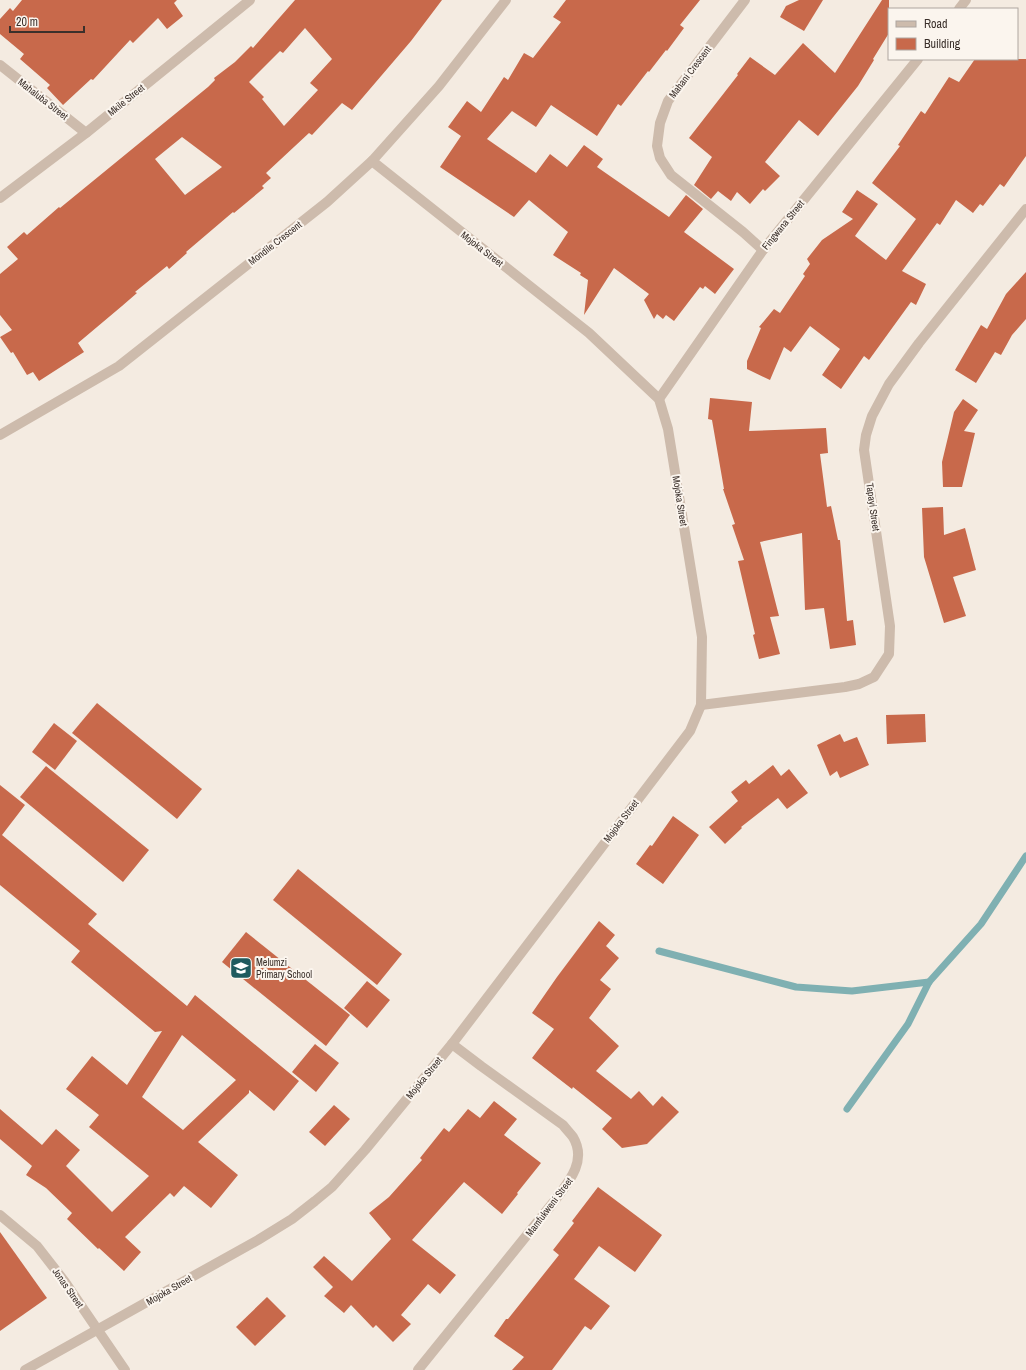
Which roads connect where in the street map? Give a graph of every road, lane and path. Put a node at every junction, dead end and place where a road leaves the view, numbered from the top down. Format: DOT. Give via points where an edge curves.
graph roads {
  1 [pos="250,0"];
  2 [pos="506,0"];
  3 [pos="745,0"];
  4 [pos="966,0"];
  5 [pos="960,8"];
  6 [pos="917,60"];
  7 [pos="0,65"];
  8 [pos="86,132"];
  9 [pos="372,161"];
  10 [pos="0,198"];
  11 [pos="1026,209"];
  12 [pos="763,250"];
  13 [pos="659,399"];
  14 [pos="1,432"];
  15 [pos="701,705"];
  16 [pos="452,1044"];
  17 [pos="0,1215"];
  18 [pos="98,1330"];
  19 [pos="25,1370"];
  20 [pos="125,1370"];
  21 [pos="418,1370"];
  1 -- 8 [label="street, Mkile Street"];
  2 -- 9 [label="street, Mondile Crescent" via="439,86"];
  3 -- 12 [label="street, Mahani Crescent" via="668,101 660,123 657,146 660,158 671,175"];
  4 -- 5 [label="street"];
  6 -- 12 [label="street, Fingwana Street"];
  7 -- 8 [label="street, Mahaluba Street"];
  8 -- 10 [label="street, Mkile Street"];
  9 -- 13 [label="street, Mojoka Street" via="589,333"];
  9 -- 14 [label="street, Mondile Crescent" via="327,202 119,366"];
  11 -- 15 [label="street, Tapayi Street" via="919,343 889,384 872,416 864,450 890,626 889,654 874,677 845,687"];
  12 -- 13 [label="street, Fingwana Street"];
  13 -- 15 [label="street, Mojoka Street" via="668,429 702,637"];
  15 -- 16 [label="street, Mojoka Street" via="690,731"];
  16 -- 18 [label="street, Mojoka Street" via="347,1171 315,1201 258,1240"];
  16 -- 21 [label="street, Mamfukweni Street" via="563,1125 572,1137 579,1157 572,1178"];
  17 -- 18 [label="street, Jonas Street" via="38,1246"];
  18 -- 19 [label="street, Mojoka Street"];
  18 -- 20 [label="street, Jonas Street"];
}
